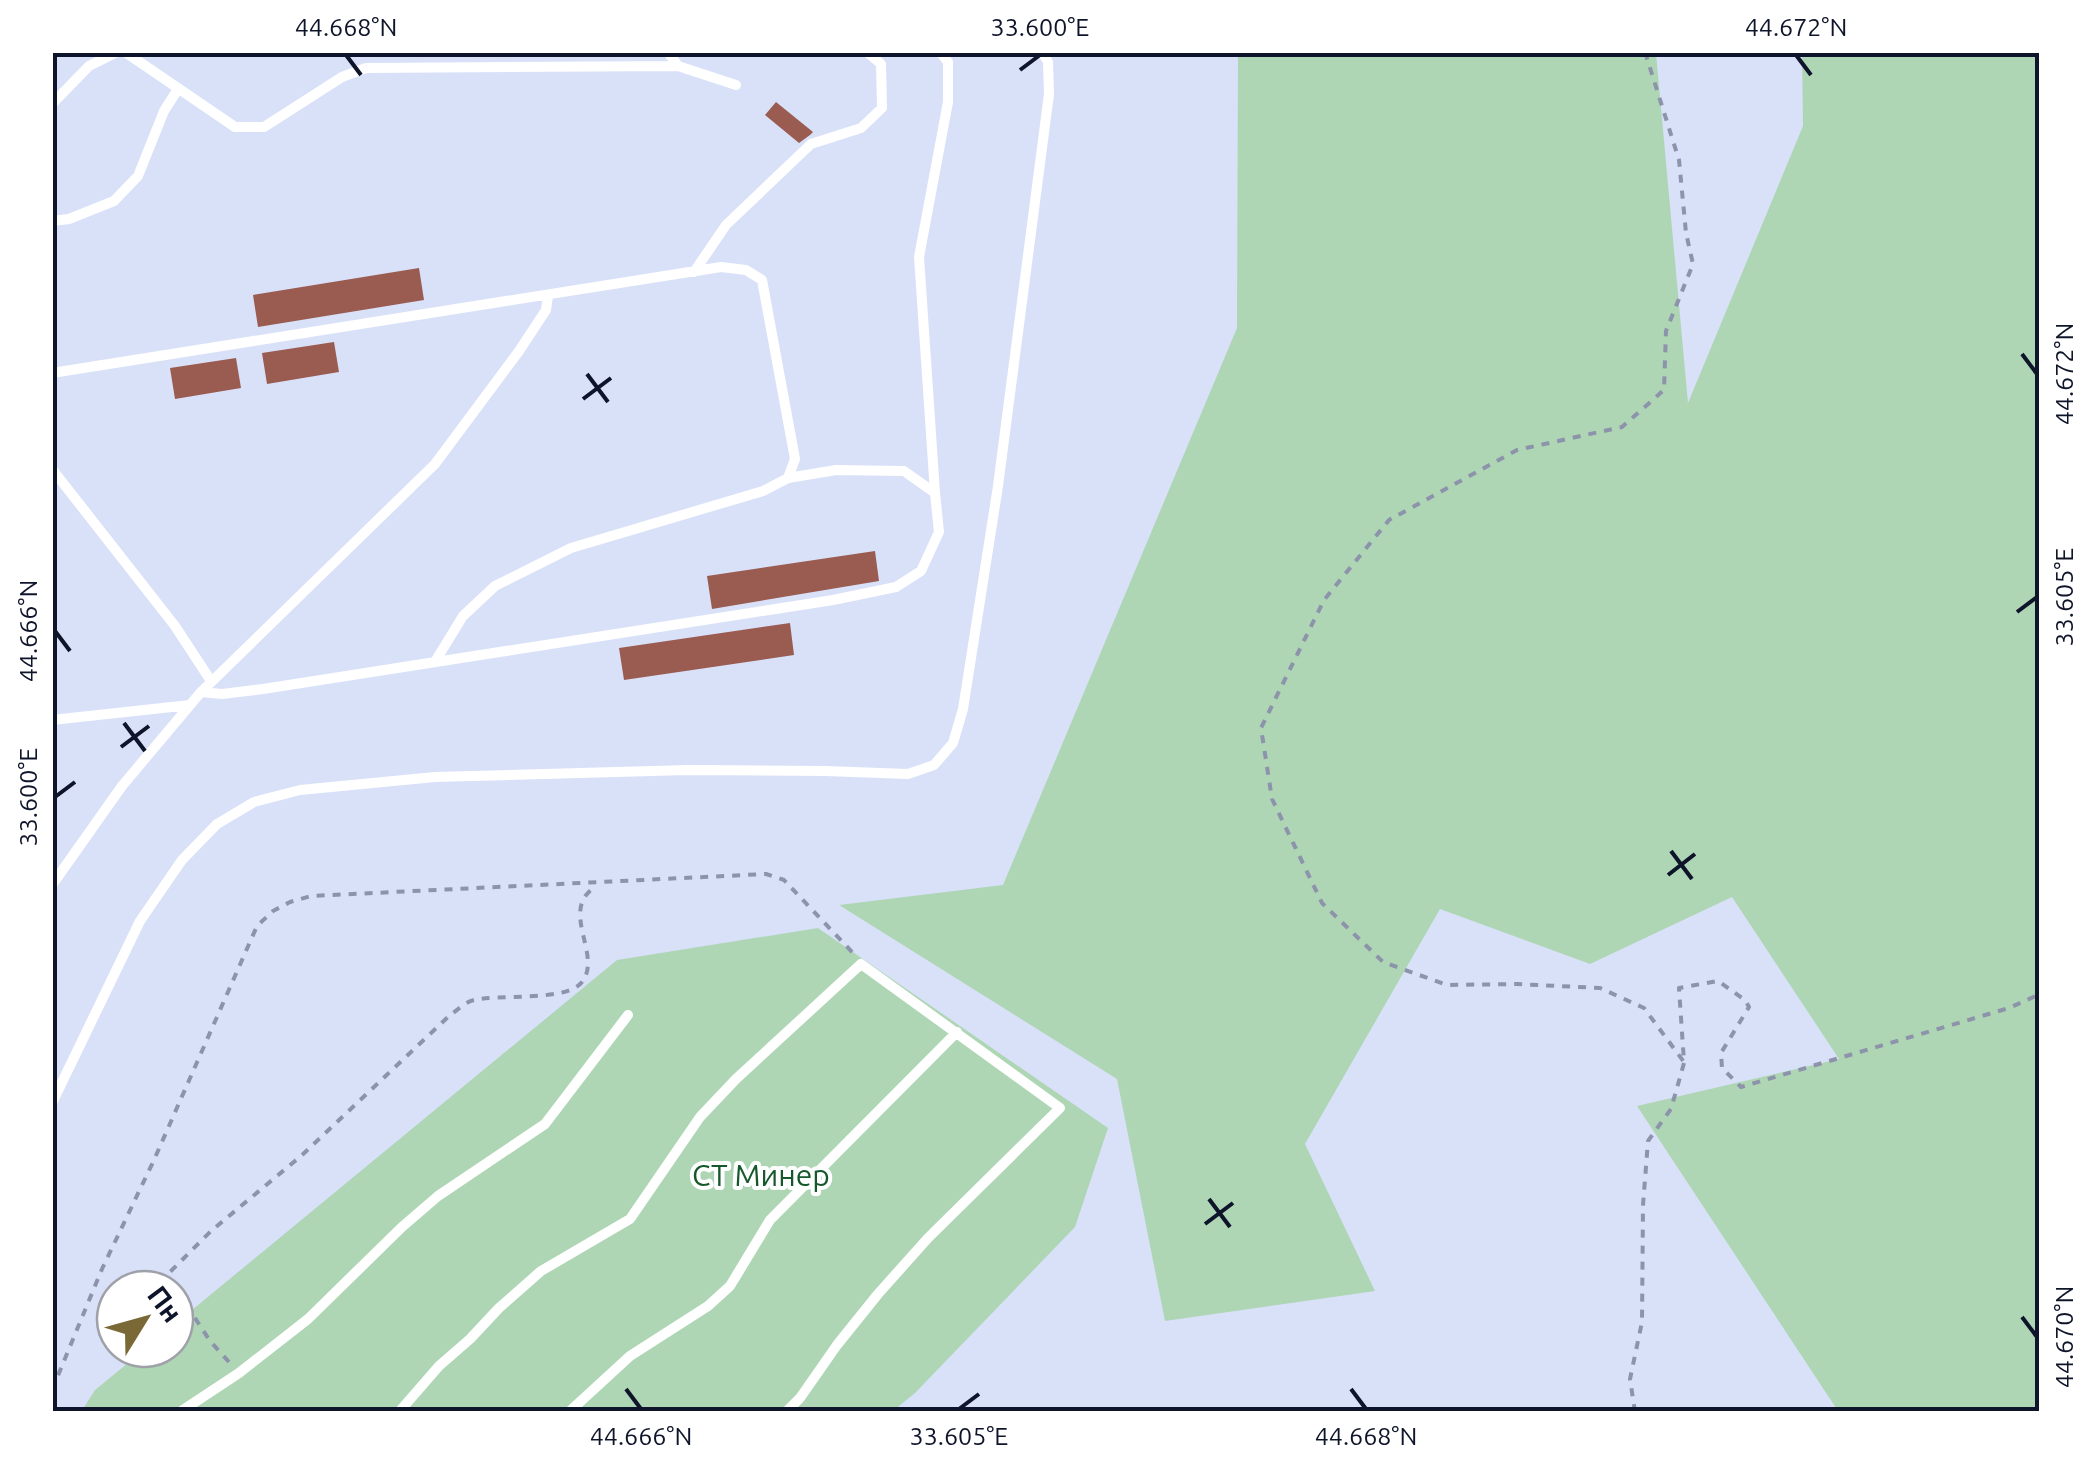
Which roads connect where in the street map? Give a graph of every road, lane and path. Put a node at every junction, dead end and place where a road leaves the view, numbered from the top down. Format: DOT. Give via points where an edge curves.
graph roads {
  1 [pos="116,52"];
  2 [pos="125,52"];
  3 [pos="668,52"];
  4 [pos="867,52"];
  5 [pos="940,52"];
  6 [pos="1042,52"];
  7 [pos="1645,52"];
  8 [pos="678,66"];
  9 [pos="736,85"];
  10 [pos="178,89"];
  11 [pos="52,104"];
  12 [pos="52,220"];
  13 [pos="694,272"];
  14 [pos="548,296"];
  15 [pos="52,373"];
  16 [pos="52,469"];
  17 [pos="788,478"];
  18 [pos="935,492"];
  19 [pos="436,660"];
  20 [pos="211,682"];
  21 [pos="201,692"];
  22 [pos="190,705"];
  23 [pos="52,720"];
  24 [pos="596,884"];
  25 [pos="52,885"];
  26 [pos="861,964"];
  27 [pos="2040,994"];
  28 [pos="628,1015"];
  29 [pos="956,1032"];
  30 [pos="1684,1062"];
  31 [pos="52,1103"];
  32 [pos="239,1373"];
  33 [pos="52,1390"];
  34 [pos="180,1412"];
  35 [pos="399,1412"];
  36 [pos="569,1412"];
  37 [pos="786,1412"];
  38 [pos="1635,1412"];
  1 -- 11 [label="lane" via="89,66"];
  2 -- 10 [label="lane"];
  3 -- 8 [label="lane"];
  4 -- 13 [label="lane" via="881,64 882,108 861,128 811,144 726,224"];
  5 -- 18 [label="lane" via="948,62 948,102 920,257"];
  6 -- 31 [label="lane" via="1049,94 995,504 963,709 953,742 934,765 908,774 688,770 435,777 300,790 254,802 217,824 182,860 140,920"];
  7 -- 30 [label="path" via="1680,160 1692,264 1666,331 1664,390 1622,427 1517,450 1389,520 1324,600 1261,728 1272,799 1322,902 1383,962 1447,985 1600,988 1644,1008"];
  8 -- 9 [label="lane"];
  8 -- 10 [label="lane" via="366,68 264,127 235,128"];
  10 -- 12 [label="lane" via="138,176 114,202"];
  13 -- 14 [label="lane"];
  13 -- 17 [label="lane" via="721,267 762,280 795,459"];
  14 -- 15 [label="lane"];
  14 -- 20 [label="lane" via="519,351 435,464"];
  16 -- 20 [label="lane"];
  17 -- 18 [label="lane" via="836,470 904,471"];
  17 -- 19 [label="lane" via="572,548 495,586 463,616"];
  18 -- 19 [label="lane" via="940,532 921,571 896,587"];
  19 -- 21 [label="lane"];
  20 -- 21 [label="lane"];
  21 -- 22 [label="lane"];
  22 -- 23 [label="lane"];
  22 -- 25 [label="lane"];
  24 -- 26 [label="path" via="766,874 784,880"];
  24 -- 32 [label="path" via="580,911 588,969 576,988 471,1000 167,1276"];
  24 -- 33 [label="path" via="311,896 273,911 257,926 238,966"];
  26 -- 29 [label="lane"];
  26 -- 35 [label="lane" via="700,1118 630,1219 541,1271"];
  27 -- 30 [label="path" via="1741,1087 1722,1068 1721,1053 1747,1012 1745,1000 1718,981 1684,986 1678,992"];
  28 -- 32 [label="lane" via="545,1124 438,1196 308,1319"];
  29 -- 36 [label="lane" via="770,1220 730,1286 630,1356"];
  29 -- 37 [label="lane" via="1060,1108 878,1294"];
  30 -- 38 [label="path" via="1671,1110 1648,1141 1642,1322 1630,1379"];
  32 -- 34 [label="lane"];
}
